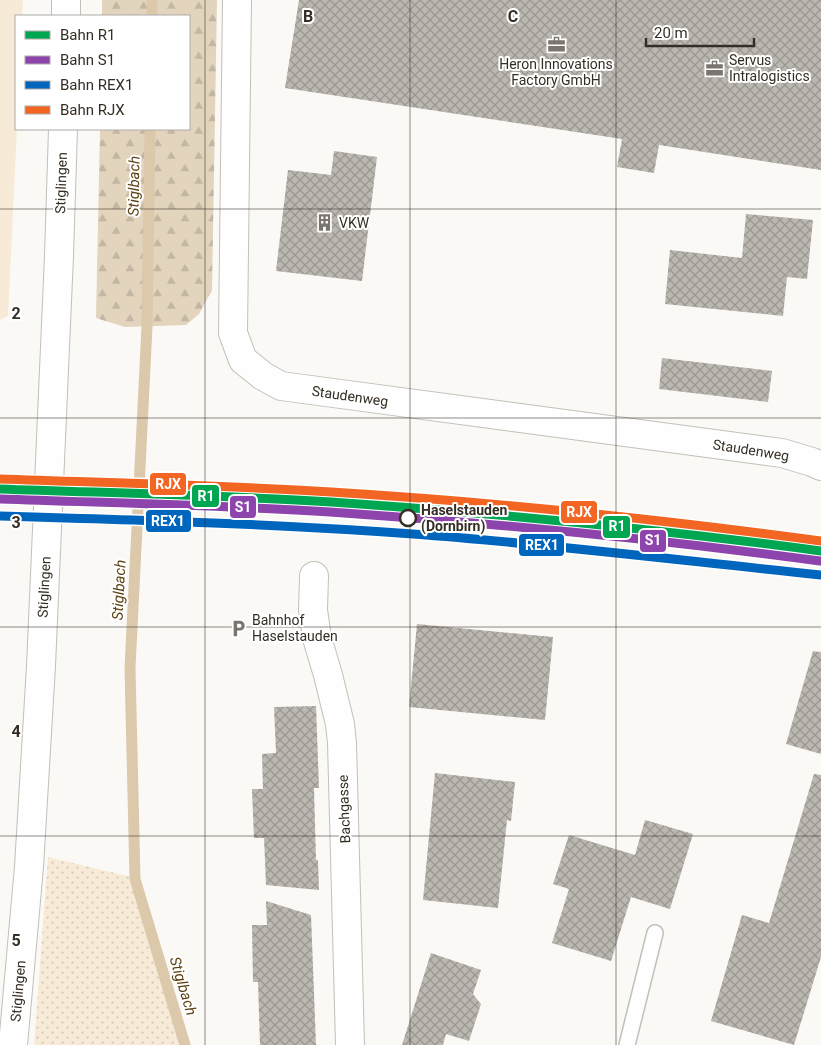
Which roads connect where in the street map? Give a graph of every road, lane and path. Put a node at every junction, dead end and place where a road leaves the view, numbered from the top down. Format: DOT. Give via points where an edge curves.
graph roads {
  1 [pos="66,0"];
  2 [pos="237,0"];
  3 [pos="66,15"];
  4 [pos="63,130"];
  5 [pos="821,466"];
  6 [pos="314,576"];
  7 [pos="655,933"];
  8 [pos="13,1045"];
  9 [pos="350,1045"];
  10 [pos="627,1045"];
  1 -- 3 [label="street"];
  2 -- 5 [label="street, Staudenweg" via="233,333 243,360 263,376 281,386 782,453"];
  4 -- 8 [label="street, Stiglingen" via="41,666 29,867"];
  6 -- 9 [label="street, Bachgasse" via="306,609 328,675 342,743"];
  7 -- 10 [label="lane"];
}
